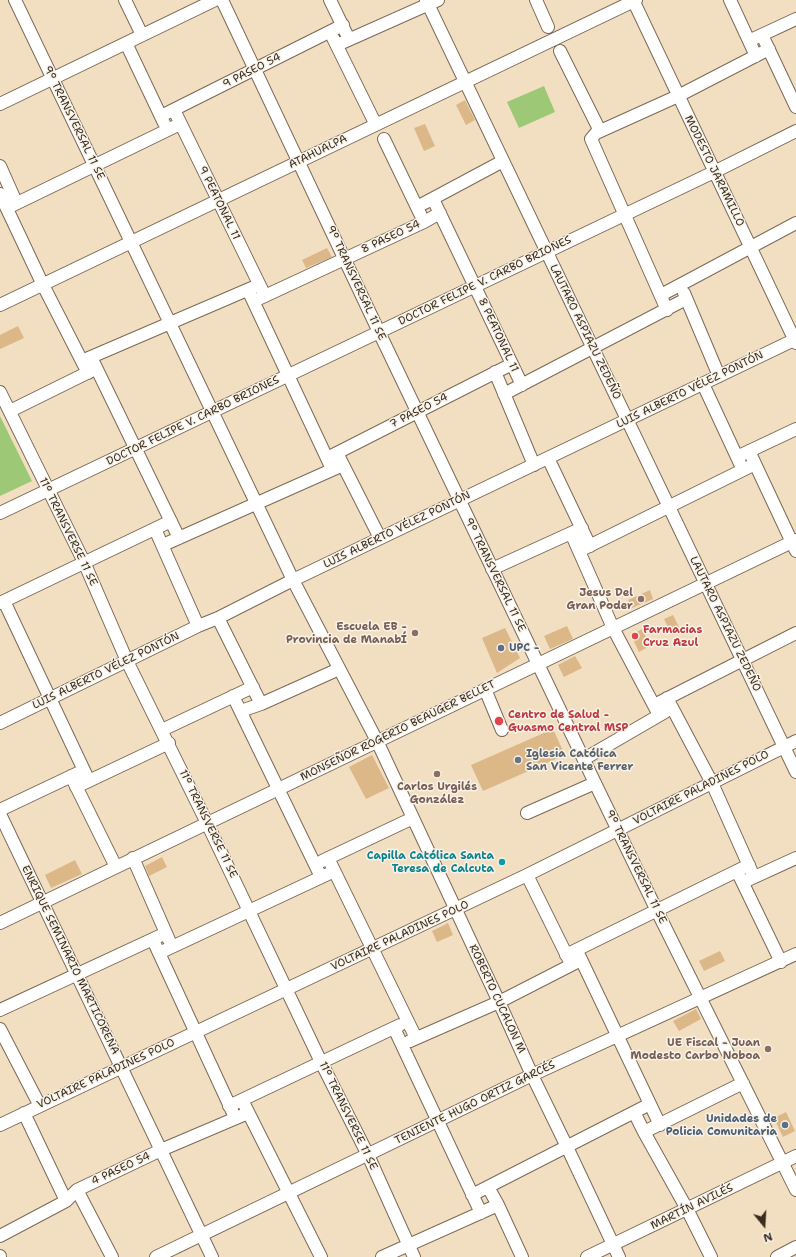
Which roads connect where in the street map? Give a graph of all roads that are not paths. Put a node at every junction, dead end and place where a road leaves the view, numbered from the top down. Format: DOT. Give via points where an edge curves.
graph roads {
  1 [pos="125,0"];
  2 [pos="215,0"];
  3 [pos="222,0"];
  4 [pos="330,0"];
  5 [pos="536,0"];
  6 [pos="634,0"];
  7 [pos="730,0"];
  8 [pos="17,1"];
  9 [pos="430,1"];
  10 [pos="796,19"];
  11 [pos="342,26"];
  12 [pos="548,26"];
  13 [pos="330,32"];
  14 [pos="142,35"];
  15 [pos="762,35"];
  16 [pos="350,39"];
  17 [pos="749,41"];
  18 [pos="126,43"];
  19 [pos="336,45"];
  20 [pos="769,49"];
  21 [pos="560,51"];
  22 [pos="756,56"];
  23 [pos="255,70"];
  24 [pos="52,78"];
  25 [pos="465,82"];
  26 [pos="678,96"];
  27 [pos="0,104"];
  28 [pos="796,107"];
  29 [pos="174,110"];
  30 [pos="161,116"];
  31 [pos="373,119"];
  32 [pos="180,124"];
  33 [pos="167,130"];
  34 [pos="600,131"];
  35 [pos="796,131"];
  36 [pos="384,139"];
  37 [pos="503,161"];
  38 [pos="298,162"];
  39 [pos="0,166"];
  40 [pos="95,166"];
  41 [pos="714,172"];
  42 [pos="3,193"];
  43 [pos="433,198"];
  44 [pos="217,200"];
  45 [pos="12,205"];
  46 [pos="417,207"];
  47 [pos="440,213"];
  48 [pos="624,215"];
  49 [pos="424,222"];
  50 [pos="796,223"];
  51 [pos="131,242"];
  52 [pos="750,247"];
  53 [pos="546,252"];
  54 [pos="345,258"];
  55 [pos="42,284"];
  56 [pos="681,285"];
  57 [pos="475,286"];
  58 [pos="253,287"];
  59 [pos="661,295"];
  60 [pos="259,299"];
  61 [pos="686,299"];
  62 [pos="0,305"];
  63 [pos="667,310"];
  64 [pos="170,323"];
  65 [pos="379,332"];
  66 [pos="796,341"];
  67 [pos="593,348"];
  68 [pos="87,359"];
  69 [pos="512,364"];
  70 [pos="92,371"];
  71 [pos="495,372"];
  72 [pos="288,376"];
  73 [pos="719,376"];
  74 [pos="522,384"];
  75 [pos="702,384"];
  76 [pos="0,392"];
  77 [pos="504,394"];
  78 [pos="10,412"];
  79 [pos="213,412"];
  80 [pos="418,412"];
  81 [pos="627,420"];
  82 [pos="796,429"];
  83 [pos="135,448"];
  84 [pos="748,451"];
  85 [pos="332,455"];
  86 [pos="737,457"];
  87 [pos="548,458"];
  88 [pos="755,464"];
  89 [pos="534,465"];
  90 [pos="337,467"];
  91 [pos="743,470"];
  92 [pos="48,490"];
  93 [pos="460,500"];
  94 [pos="256,503"];
  95 [pos="669,507"];
  96 [pos="0,513"];
  97 [pos="171,521"];
  98 [pos="155,528"];
  99 [pos="582,528"];
  100 [pos="571,534"];
  101 [pos="179,538"];
  102 [pos="380,538"];
  103 [pos="795,544"];
  104 [pos="163,545"];
  105 [pos="590,546"];
  106 [pos="579,552"];
  107 [pos="84,562"];
  108 [pos="492,569"];
  109 [pos="293,580"];
  110 [pos="705,584"];
  111 [pos="2,602"];
  112 [pos="11,617"];
  113 [pos="218,618"];
  114 [pos="0,622"];
  115 [pos="198,626"];
  116 [pos="614,628"];
  117 [pos="796,633"];
  118 [pos="743,660"];
  119 [pos="127,661"];
  120 [pos="538,664"];
  121 [pos="339,669"];
  122 [pos="253,687"];
  123 [pos="485,689"];
  124 [pos="233,696"];
  125 [pos="50,698"];
  126 [pos="261,704"];
  127 [pos="669,704"];
  128 [pos="656,710"];
  129 [pos="241,711"];
  130 [pos="0,723"];
  131 [pos="162,730"];
  132 [pos="502,730"];
  133 [pos="377,741"];
  134 [pos="796,741"];
  135 [pos="169,743"];
  136 [pos="784,747"];
  137 [pos="584,759"];
  138 [pos="796,772"];
  139 [pos="87,775"];
  140 [pos="73,782"];
  141 [pos="595,783"];
  142 [pos="712,783"];
  143 [pos="278,788"];
  144 [pos="0,810"];
  145 [pos="0,814"];
  146 [pos="527,814"];
  147 [pos="413,818"];
  148 [pos="208,823"];
  149 [pos="618,830"];
  150 [pos="133,858"];
  151 [pos="328,858"];
  152 [pos="796,858"];
  153 [pos="315,864"];
  154 [pos="749,865"];
  155 [pos="116,867"];
  156 [pos="335,870"];
  157 [pos="737,871"];
  158 [pos="527,875"];
  159 [pos="321,877"];
  160 [pos="749,880"];
  161 [pos="42,902"];
  162 [pos="456,909"];
  163 [pos="249,910"];
  164 [pos="657,910"];
  165 [pos="0,923"];
  166 [pos="166,933"];
  167 [pos="152,940"];
  168 [pos="172,947"];
  169 [pos="373,948"];
  170 [pos="159,953"];
  171 [pos="796,954"];
  172 [pos="574,957"];
  173 [pos="781,962"];
  174 [pos="77,975"];
  175 [pos="287,989"];
  176 [pos="701,997"];
  177 [pos="499,1002"];
  178 [pos="0,1010"];
  179 [pos="408,1021"];
  180 [pos="0,1028"];
  181 [pos="394,1028"];
  182 [pos="195,1032"];
  183 [pos="618,1035"];
  184 [pos="416,1038"];
  185 [pos="402,1044"];
  186 [pos="321,1062"];
  187 [pos="121,1067"];
  188 [pos="532,1075"];
  189 [pos="743,1083"];
  190 [pos="243,1099"];
  191 [pos="650,1104"];
  192 [pos="40,1106"];
  193 [pos="229,1106"];
  194 [pos="634,1112"];
  195 [pos="24,1113"];
  196 [pos="248,1113"];
  197 [pos="235,1118"];
  198 [pos="438,1120"];
  199 [pos="0,1125"];
  200 [pos="660,1125"];
  201 [pos="644,1132"];
  202 [pos="568,1147"];
  203 [pos="161,1150"];
  204 [pos="368,1155"];
  205 [pos="796,1156"];
  206 [pos="782,1163"];
  207 [pos="488,1187"];
  208 [pos="77,1190"];
  209 [pos="796,1190"];
  210 [pos="289,1193"];
  211 [pos="472,1195"];
  212 [pos="66,1201"];
  213 [pos="498,1205"];
  214 [pos="687,1209"];
  215 [pos="481,1213"];
  216 [pos="201,1235"];
  217 [pos="0,1236"];
  218 [pos="613,1244"];
  219 [pos="409,1245"];
  220 [pos="796,1248"];
  221 [pos="112,1257"];
  222 [pos="156,1257"];
  223 [pos="212,1257"];
  224 [pos="321,1257"];
  225 [pos="382,1257"];
  226 [pos="414,1257"];
  227 [pos="522,1257"];
  228 [pos="587,1257"];
  229 [pos="619,1257"];
  230 [pos="710,1257"];
  231 [pos="777,1257"];
  1 -- 14 [label="street"];
  2 -- 14 [label="street"];
  3 -- 23 [label="street, 9° TRANSVERSAL 11 SE"];
  4 -- 11 [label="street"];
  5 -- 12 [label="street"];
  6 -- 25 [label="street, ATAHUALPA"];
  6 -- 26 [label="street, MODESTO JARAMILLO"];
  7 -- 17 [label="street"];
  8 -- 24 [label="street, 9° TRANSVERSAL 11 SE"];
  9 -- 16 [label="street"];
  9 -- 25 [label="street, LAUTARO ASPIAZU ZEDEÑO"];
  10 -- 15 [label="street"];
  11 -- 13 [label="street, 9 PASEO 54"];
  11 -- 16 [label="street"];
  13 -- 19 [label="street"];
  13 -- 23 [label="street, 9 PASEO 54"];
  14 -- 18 [label="street"];
  15 -- 17 [label="street"];
  15 -- 20 [label="street"];
  16 -- 19 [label="street"];
  17 -- 22 [label="street"];
  18 -- 24 [label="street"];
  18 -- 30 [label="street"];
  19 -- 31 [label="street"];
  20 -- 22 [label="street"];
  20 -- 28 [label="street"];
  21 -- 34 [label="street"];
  22 -- 26 [label="street"];
  23 -- 29 [label="street, 9 PASEO 54"];
  23 -- 38 [label="street, 9° TRANSVERSAL 11 SE"];
  24 -- 27 [label="street"];
  24 -- 40 [label="street, 9° TRANSVERSAL 11 SE"];
  25 -- 37 [label="street, LAUTARO ASPIAZU ZEDEÑO"];
  25 -- 38 [label="street, ATAHUALPA"];
  26 -- 34 [label="street"];
  26 -- 41 [label="street, MODESTO JARAMILLO"];
  29 -- 30 [label="street, 9 PASEO 54"];
  29 -- 32 [label="street, 9 PEATONAL 11"];
  30 -- 33 [label="street"];
  32 -- 33 [label="street"];
  32 -- 44 [label="street, 9 PEATONAL 11"];
  33 -- 40 [label="street"];
  34 -- 48 [label="street" via="594,134 590,141"];
  35 -- 41 [label="street, DOCTOR FELIPE V. CARBO BRIONES"];
  36 -- 46 [label="street"];
  37 -- 43 [label="street, 8 PASEO 54"];
  37 -- 53 [label="street, LAUTARO ASPIAZU ZEDEÑO"];
  38 -- 44 [label="street, ATAHUALPA"];
  38 -- 54 [label="street, 9° TRANSVERSAL 11 SE"];
  39 -- 42 [label="street"];
  40 -- 45 [label="street"];
  40 -- 51 [label="street, 9° TRANSVERSAL 11 SE"];
  41 -- 48 [label="street, DOCTOR FELIPE V. CARBO BRIONES"];
  41 -- 52 [label="street, MODESTO JARAMILLO"];
  42 -- 45 [label="street"];
  43 -- 46 [label="street, 8 PASEO 54"];
  43 -- 47 [label="street, 8 PEATONAL 11"];
  44 -- 51 [label="street, ATAHUALPA"];
  44 -- 58 [label="street, 9 PEATONAL 11"];
  45 -- 55 [label="street"];
  46 -- 49 [label="street"];
  47 -- 49 [label="street, 8 PASEO 54"];
  47 -- 57 [label="street, 8 PEATONAL 11"];
  48 -- 53 [label="street, DOCTOR FELIPE V. CARBO BRIONES"];
  48 -- 59 [label="street"];
  49 -- 54 [label="street, 8 PASEO 54"];
  50 -- 52 [label="street"];
  51 -- 55 [label="street, ATAHUALPA"];
  51 -- 64 [label="street, 9° TRANSVERSAL 11 SE"];
  52 -- 56 [label="street"];
  52 -- 66 [label="street, MODESTO JARAMILLO"];
  53 -- 57 [label="street, DOCTOR FELIPE V. CARBO BRIONES"];
  53 -- 67 [label="street, LAUTARO ASPIAZU ZEDEÑO"];
  54 -- 60 [label="street, 8 PASEO 54"];
  54 -- 65 [label="street, 9° TRANSVERSAL 11 SE"];
  55 -- 62 [label="street, ATAHUALPA"];
  55 -- 68 [label="street"];
  56 -- 59 [label="street"];
  56 -- 61 [label="street"];
  57 -- 65 [label="street, DOCTOR FELIPE V. CARBO BRIONES"];
  57 -- 69 [label="street, 8 PEATONAL 11"];
  58 -- 60 [label="street, 9 PEATONAL 11"];
  58 -- 64 [label="street"];
  59 -- 63 [label="street"];
  60 -- 72 [label="street, 9 PEATONAL 11"];
  61 -- 63 [label="street"];
  61 -- 73 [label="street"];
  63 -- 67 [label="street"];
  64 -- 68 [label="street"];
  64 -- 79 [label="street, 9° TRANSVERSAL 11 SE"];
  65 -- 72 [label="street, DOCTOR FELIPE V. CARBO BRIONES"];
  65 -- 80 [label="street, 9° TRANSVERSAL 11 SE"];
  66 -- 73 [label="street, LUIS ALBERTO VÉLEZ PONTÓN"];
  67 -- 74 [label="street"];
  67 -- 81 [label="street, LAUTARO ASPIAZU ZEDEÑO"];
  68 -- 70 [label="street"];
  69 -- 71 [label="street, 7 PASEO 54"];
  69 -- 74 [label="street, 8 PEATONAL 11"];
  70 -- 78 [label="street"];
  70 -- 83 [label="street"];
  71 -- 77 [label="street, 8 PEATONAL 11"];
  71 -- 80 [label="street, 7 PASEO 54"];
  72 -- 79 [label="street, DOCTOR FELIPE V. CARBO BRIONES"];
  72 -- 85 [label="street, 9 PEATONAL 11"];
  73 -- 75 [label="street, LUIS ALBERTO VÉLEZ PONTÓN"];
  74 -- 77 [label="street"];
  75 -- 81 [label="street, LUIS ALBERTO VÉLEZ PONTÓN"];
  75 -- 86 [label="street"];
  76 -- 78 [label="street, 11° TRANSVERSE 11 SE"];
  77 -- 89 [label="street, 8 PEATONAL 11"];
  78 -- 92 [label="street, 11° TRANSVERSE 11 SE"];
  79 -- 83 [label="street, DOCTOR FELIPE V. CARBO BRIONES"];
  79 -- 94 [label="street, 9° TRANSVERSAL 11 SE"];
  80 -- 85 [label="street, 7 PASEO 54"];
  80 -- 93 [label="street, 9° TRANSVERSAL 11 SE"];
  81 -- 87 [label="street, LUIS ALBERTO VÉLEZ PONTÓN"];
  81 -- 95 [label="street, LAUTARO ASPIAZU ZEDEÑO"];
  82 -- 84 [label="street"];
  83 -- 92 [label="street, DOCTOR FELIPE V. CARBO BRIONES"];
  83 -- 97 [label="street"];
  84 -- 86 [label="street"];
  84 -- 88 [label="street"];
  85 -- 90 [label="street, 9 PEATONAL 11"];
  86 -- 91 [label="street"];
  87 -- 89 [label="street, LUIS ALBERTO VÉLEZ PONTÓN"];
  87 -- 99 [label="street"];
  88 -- 91 [label="street"];
  88 -- 103 [label="street"];
  89 -- 93 [label="street, LUIS ALBERTO VÉLEZ PONTÓN"];
  90 -- 94 [label="street"];
  90 -- 102 [label="street, 9 PEATONAL 11"];
  91 -- 95 [label="street"];
  92 -- 96 [label="street, DOCTOR FELIPE V. CARBO BRIONES"];
  92 -- 107 [label="street, 11° TRANSVERSE 11 SE"];
  93 -- 102 [label="street, LUIS ALBERTO VÉLEZ PONTÓN"];
  93 -- 108 [label="street, 9° TRANSVERSAL 11 SE"];
  94 -- 101 [label="street"];
  94 -- 109 [label="street, 9° TRANSVERSAL 11 SE"];
  95 -- 105 [label="street"];
  95 -- 110 [label="street, LAUTARO ASPIAZU ZEDEÑO"];
  97 -- 98 [label="street"];
  97 -- 101 [label="street"];
  98 -- 104 [label="street"];
  98 -- 107 [label="street"];
  99 -- 100 [label="street"];
  99 -- 105 [label="street"];
  100 -- 106 [label="street"];
  100 -- 108 [label="street"];
  101 -- 104 [label="street"];
  102 -- 109 [label="street, LUIS ALBERTO VÉLEZ PONTÓN"];
  103 -- 110 [label="street, MONSEÑOR ROGERIO BEAUGER BELLET"];
  104 -- 115 [label="street"];
  105 -- 106 [label="street"];
  106 -- 116 [label="street"];
  107 -- 111 [label="street"];
  107 -- 119 [label="street, 11° TRANSVERSE 11 SE"];
  108 -- 120 [label="street, 9° TRANSVERSAL 11 SE"];
  109 -- 113 [label="street, LUIS ALBERTO VÉLEZ PONTÓN"];
  109 -- 121 [label="street, 9° TRANSVERSAL 11 SE"];
  110 -- 116 [label="street, MONSEÑOR ROGERIO BEAUGER BELLET"];
  110 -- 118 [label="street, LAUTARO ASPIAZU ZEDEÑO"];
  111 -- 112 [label="street"];
  112 -- 114 [label="street"];
  112 -- 125 [label="street"];
  113 -- 115 [label="street, LUIS ALBERTO VÉLEZ PONTÓN"];
  113 -- 122 [label="street"];
  115 -- 119 [label="street, LUIS ALBERTO VÉLEZ PONTÓN"];
  116 -- 120 [label="street, MONSEÑOR ROGERIO BEAUGER BELLET"];
  116 -- 128 [label="street"];
  117 -- 118 [label="street"];
  118 -- 127 [label="street"];
  118 -- 136 [label="street, LAUTARO ASPIAZU ZEDEÑO"];
  119 -- 125 [label="street, LUIS ALBERTO VÉLEZ PONTÓN"];
  119 -- 131 [label="street, 11° TRANSVERSE 11 SE"];
  120 -- 123 [label="street, MONSEÑOR ROGERIO BEAUGER BELLET"];
  120 -- 137 [label="street, 9° TRANSVERSAL 11 SE"];
  121 -- 126 [label="street"];
  121 -- 133 [label="street, 9° TRANSVERSAL 11 SE"];
  122 -- 124 [label="street"];
  122 -- 126 [label="street"];
  123 -- 132 [label="street"];
  123 -- 133 [label="street, MONSEÑOR ROGERIO BEAUGER BELLET"];
  124 -- 129 [label="street"];
  124 -- 131 [label="street"];
  125 -- 130 [label="street, LUIS ALBERTO VÉLEZ PONTÓN"];
  125 -- 139 [label="street"];
  126 -- 129 [label="street"];
  127 -- 128 [label="street"];
  127 -- 142 [label="street"];
  128 -- 137 [label="street"];
  129 -- 143 [label="street"];
  131 -- 135 [label="street, 11° TRANSVERSE 11 SE"];
  133 -- 143 [label="street, MONSEÑOR ROGERIO BEAUGER BELLET"];
  133 -- 147 [label="street, ROBERTO CUCALON M"];
  134 -- 136 [label="street, VOLTAIRE PALADINES POLO"];
  135 -- 139 [label="street"];
  135 -- 148 [label="street, 11° TRANSVERSE 11 SE"];
  136 -- 138 [label="street, LAUTARO ASPIAZU ZEDEÑO"];
  136 -- 142 [label="street, VOLTAIRE PALADINES POLO"];
  137 -- 141 [label="street, 9° TRANSVERSAL 11 SE"];
  139 -- 140 [label="street"];
  140 -- 144 [label="street"];
  140 -- 155 [label="street"];
  141 -- 146 [label="street"];
  141 -- 149 [label="street, 9° TRANSVERSAL 11 SE"];
  142 -- 149 [label="street, VOLTAIRE PALADINES POLO"];
  142 -- 154 [label="street"];
  143 -- 148 [label="street, MONSEÑOR ROGERIO BEAUGER BELLET"];
  143 -- 153 [label="street"];
  145 -- 161 [label="street, ENRIQUE SEMINARIO MARTICORENA"];
  147 -- 151 [label="street"];
  147 -- 162 [label="street, ROBERTO CUCALON M"];
  148 -- 150 [label="street, MONSEÑOR ROGERIO BEAUGER BELLET"];
  148 -- 163 [label="street, 11° TRANSVERSE 11 SE"];
  149 -- 158 [label="street, VOLTAIRE PALADINES POLO"];
  149 -- 164 [label="street, 9° TRANSVERSAL 11 SE"];
  150 -- 155 [label="street, MONSEÑOR ROGERIO BEAUGER BELLET"];
  150 -- 166 [label="street"];
  151 -- 153 [label="street"];
  151 -- 156 [label="street"];
  152 -- 160 [label="street"];
  153 -- 159 [label="street"];
  154 -- 157 [label="street"];
  154 -- 160 [label="street"];
  155 -- 161 [label="street, MONSEÑOR ROGERIO BEAUGER BELLET"];
  156 -- 159 [label="street"];
  156 -- 169 [label="street"];
  157 -- 160 [label="street"];
  157 -- 164 [label="street"];
  158 -- 162 [label="street, VOLTAIRE PALADINES POLO"];
  158 -- 172 [label="street"];
  159 -- 163 [label="street"];
  160 -- 173 [label="street"];
  161 -- 165 [label="street, MONSEÑOR ROGERIO BEAUGER BELLET"];
  161 -- 174 [label="street, ENRIQUE SEMINARIO MARTICORENA"];
  162 -- 169 [label="street, VOLTAIRE PALADINES POLO"];
  162 -- 177 [label="street, ROBERTO CUCALON M"];
  163 -- 168 [label="street"];
  163 -- 175 [label="street, 11° TRANSVERSE 11 SE"];
  164 -- 172 [label="street"];
  164 -- 176 [label="street, 9° TRANSVERSAL 11 SE"];
  166 -- 167 [label="street"];
  166 -- 168 [label="street"];
  167 -- 170 [label="street"];
  167 -- 174 [label="street"];
  168 -- 170 [label="street"];
  169 -- 175 [label="street, VOLTAIRE PALADINES POLO"];
  169 -- 179 [label="street"];
  170 -- 182 [label="street"];
  171 -- 173 [label="street, TENIENTE HUGO ORTIZ GARCÉS"];
  172 -- 177 [label="street"];
  172 -- 183 [label="street"];
  173 -- 176 [label="street, TENIENTE HUGO ORTIZ GARCÉS"];
  174 -- 178 [label="street"];
  174 -- 187 [label="street, ENRIQUE SEMINARIO MARTICORENA"];
  175 -- 182 [label="street, VOLTAIRE PALADINES POLO"];
  175 -- 186 [label="street, 11° TRANSVERSE 11 SE"];
  176 -- 183 [label="street, TENIENTE HUGO ORTIZ GARCÉS"];
  176 -- 189 [label="street, 9° TRANSVERSAL 11 SE"];
  177 -- 184 [label="street"];
  177 -- 188 [label="street, ROBERTO CUCALON M"];
  179 -- 181 [label="street"];
  179 -- 184 [label="street"];
  180 -- 192 [label="street"];
  181 -- 185 [label="street"];
  181 -- 186 [label="street"];
  182 -- 187 [label="street, VOLTAIRE PALADINES POLO"];
  182 -- 193 [label="street"];
  183 -- 188 [label="street, TENIENTE HUGO ORTIZ GARCÉS"];
  183 -- 191 [label="street"];
  184 -- 185 [label="street"];
  185 -- 198 [label="street"];
  186 -- 190 [label="street"];
  186 -- 204 [label="street, 11° TRANSVERSE 11 SE"];
  187 -- 192 [label="street, VOLTAIRE PALADINES POLO"];
  187 -- 203 [label="street, ENRIQUE SEMINARIO MARTICORENA"];
  188 -- 198 [label="street, TENIENTE HUGO ORTIZ GARCÉS"];
  188 -- 202 [label="street, ROBERTO CUCALON M"];
  189 -- 200 [label="street"];
  189 -- 206 [label="street, 9° TRANSVERSAL 11 SE"];
  190 -- 193 [label="street"];
  190 -- 196 [label="street"];
  191 -- 194 [label="street"];
  191 -- 200 [label="street"];
  192 -- 195 [label="street, VOLTAIRE PALADINES POLO"];
  193 -- 197 [label="street"];
  194 -- 201 [label="street"];
  194 -- 202 [label="street"];
  195 -- 199 [label="street, VOLTAIRE PALADINES POLO"];
  195 -- 212 [label="street"];
  196 -- 197 [label="street, 4 PASEO 54"];
  196 -- 210 [label="street"];
  197 -- 203 [label="street, 4 PASEO 54"];
  198 -- 204 [label="street, TENIENTE HUGO ORTIZ GARCÉS"];
  198 -- 211 [label="street"];
  200 -- 201 [label="street"];
  201 -- 214 [label="street"];
  202 -- 207 [label="street"];
  202 -- 218 [label="street, ROBERTO CUCALON M"];
  203 -- 208 [label="street, 4 PASEO 54"];
  203 -- 216 [label="street, ENRIQUE SEMINARIO MARTICORENA"];
  204 -- 210 [label="street, TENIENTE HUGO ORTIZ GARCÉS"];
  204 -- 219 [label="street, 11° TRANSVERSE 11 SE"];
  205 -- 206 [label="street, MARTÍN AVILÉS"];
  206 -- 209 [label="street, 9° TRANSVERSAL 11 SE"];
  206 -- 214 [label="street, MARTÍN AVILÉS"];
  207 -- 211 [label="street"];
  207 -- 213 [label="street"];
  208 -- 212 [label="street, 4 PASEO 54"];
  208 -- 221 [label="street"];
  210 -- 216 [label="street, TENIENTE HUGO ORTIZ GARCÉS"];
  210 -- 224 [label="street"];
  211 -- 215 [label="street"];
  212 -- 217 [label="street, 4 PASEO 54"];
  213 -- 215 [label="street"];
  213 -- 227 [label="street"];
  214 -- 218 [label="street, MARTÍN AVILÉS"];
  214 -- 230 [label="street"];
  215 -- 219 [label="street"];
  216 -- 222 [label="street, TENIENTE HUGO ORTIZ GARCÉS"];
  216 -- 223 [label="street, ENRIQUE SEMINARIO MARTICORENA"];
  218 -- 228 [label="street, MARTÍN AVILÉS"];
  218 -- 229 [label="street, ROBERTO CUCALON M"];
  219 -- 225 [label="street"];
  219 -- 226 [label="street, 11° TRANSVERSE 11 SE"];
  220 -- 231 [label="street"];
}
